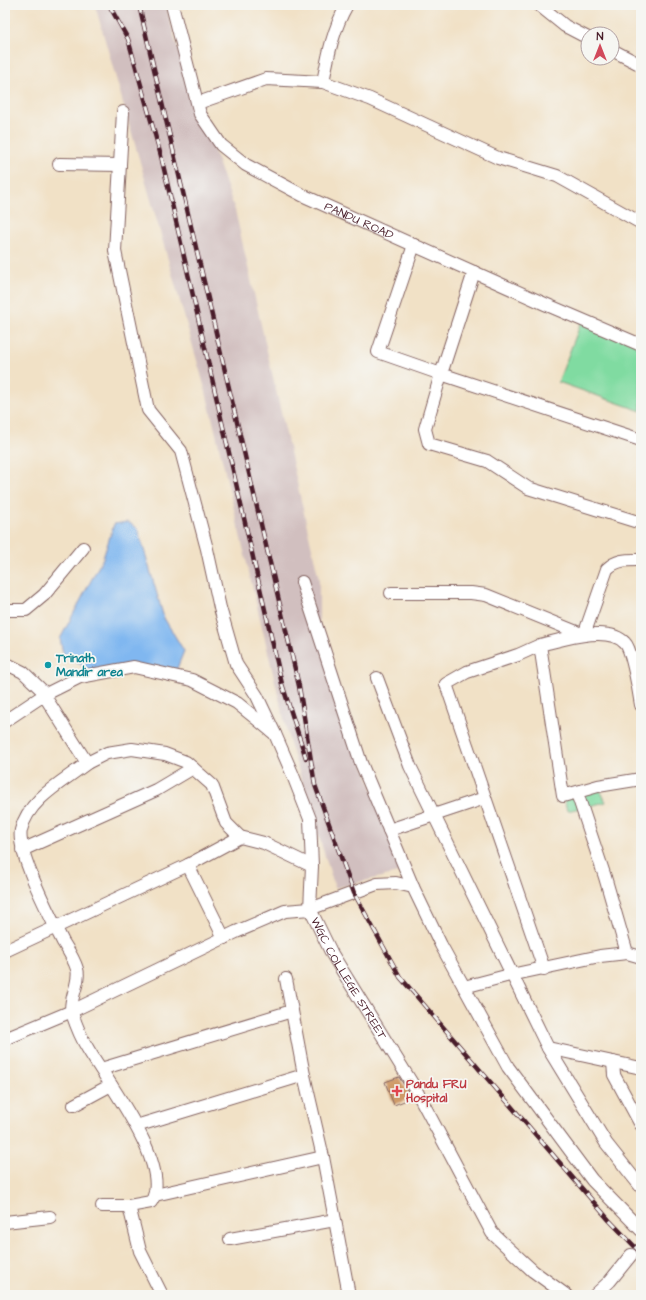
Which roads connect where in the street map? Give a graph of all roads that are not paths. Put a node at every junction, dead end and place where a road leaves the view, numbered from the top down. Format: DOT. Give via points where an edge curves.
graph roads {
  1 [pos="172,5"];
  2 [pos="347,5"];
  3 [pos="540,5"];
  4 [pos="580,34"];
  5 [pos="620,54"];
  6 [pos="641,65"];
  7 [pos="323,82"];
  8 [pos="198,104"];
  9 [pos="123,112"];
  10 [pos="59,164"];
  11 [pos="120,165"];
  12 [pos="641,223"];
  13 [pos="414,245"];
  14 [pos="474,272"];
  15 [pos="641,345"];
  16 [pos="441,374"];
  17 [pos="641,440"];
  18 [pos="641,524"];
  19 [pos="83,548"];
  20 [pos="641,560"];
  21 [pos="302,582"];
  22 [pos="391,593"];
  23 [pos="5,610"];
  24 [pos="584,635"];
  25 [pos="540,645"];
  26 [pos="5,663"];
  27 [pos="377,678"];
  28 [pos="45,695"];
  29 [pos="641,704"];
  30 [pos="5,721"];
  31 [pos="274,734"];
  32 [pos="87,763"];
  33 [pos="193,768"];
  34 [pos="641,779"];
  35 [pos="577,793"];
  36 [pos="485,798"];
  37 [pos="434,815"];
  38 [pos="389,830"];
  39 [pos="240,837"];
  40 [pos="22,850"];
  41 [pos="188,865"];
  42 [pos="312,866"];
  43 [pos="413,887"];
  44 [pos="310,909"];
  45 [pos="56,928"];
  46 [pos="224,938"];
  47 [pos="5,951"];
  48 [pos="627,953"];
  49 [pos="641,957"];
  50 [pos="544,969"];
  51 [pos="512,975"];
  52 [pos="286,979"];
  53 [pos="464,987"];
  54 [pos="72,1011"];
  55 [pos="292,1011"];
  56 [pos="5,1039"];
  57 [pos="548,1048"];
  58 [pos="614,1062"];
  59 [pos="641,1068"];
  60 [pos="101,1069"];
  61 [pos="304,1075"];
  62 [pos="111,1085"];
  63 [pos="74,1105"];
  64 [pos="641,1125"];
  65 [pos="136,1126"];
  66 [pos="322,1157"];
  67 [pos="641,1187"];
  68 [pos="155,1195"];
  69 [pos="102,1206"];
  70 [pos="129,1206"];
  71 [pos="50,1217"];
  72 [pos="335,1220"];
  73 [pos="5,1222"];
  74 [pos="641,1230"];
  75 [pos="230,1239"];
  76 [pos="631,1255"];
  77 [pos="162,1295"];
  78 [pos="349,1295"];
  79 [pos="566,1295"];
  80 [pos="595,1295"];
  1 -- 8 [label="street, PANDU ROAD"];
  2 -- 7 [label="street" via="338,19"];
  3 -- 4 [label="street" via="565,26"];
  5 -- 6 [label="street"];
  7 -- 8 [label="street" via="266,79"];
  7 -- 12 [label="street" via="370,99 498,158 557,176"];
  8 -- 13 [label="street, PANDU ROAD" via="200,114 221,145 246,165 302,195"];
  9 -- 11 [label="street"];
  10 -- 11 [label="street"];
  11 -- 31 [label="street" via="115,251 148,410 181,451 236,664 257,696"];
  13 -- 14 [label="street, PANDU ROAD"];
  13 -- 16 [label="street" via="378,352"];
  14 -- 15 [label="street, PANDU ROAD"];
  14 -- 16 [label="street"];
  16 -- 17 [label="street"];
  16 -- 18 [label="street" via="425,429 429,444 487,461 528,488"];
  19 -- 23 [label="street" via="44,595 26,610"];
  20 -- 24 [label="street" via="622,560 613,563 607,569"];
  21 -- 38 [label="street" via="361,763"];
  22 -- 24 [label="street" via="486,595"];
  24 -- 25 [label="street"];
  24 -- 29 [label="street" via="614,635 626,643"];
  25 -- 35 [label="street" via="563,796"];
  25 -- 36 [label="street" via="467,672 446,684"];
  26 -- 28 [label="street" via="23,672"];
  27 -- 37 [label="street" via="410,766"];
  28 -- 30 [label="street"];
  28 -- 31 [label="street" via="80,676 134,667 192,680 237,703"];
  28 -- 32 [label="street"];
  31 -- 42 [label="street" via="310,819"];
  32 -- 33 [label="street" via="108,752 132,749 165,754 186,762"];
  32 -- 40 [label="street" via="35,803 21,828"];
  33 -- 39 [label="street" via="212,785 226,823"];
  33 -- 40 [label="street" via="156,790"];
  34 -- 35 [label="street" via="598,786"];
  35 -- 48 [label="street"];
  36 -- 37 [label="street"];
  36 -- 50 [label="street"];
  37 -- 38 [label="street"];
  37 -- 51 [label="street"];
  38 -- 43 [label="street"];
  39 -- 41 [label="street"];
  39 -- 42 [label="street" via="264,843"];
  40 -- 45 [label="street"];
  41 -- 45 [label="street"];
  41 -- 46 [label="street"];
  42 -- 44 [label="street"];
  43 -- 44 [label="street" via="396,883 378,884"];
  43 -- 53 [label="street"];
  44 -- 46 [label="street, WGC COLLEGE STREET" via="285,911"];
  44 -- 79 [label="street, WGC COLLEGE STREET" via="332,954 416,1090 492,1233 533,1271"];
  45 -- 47 [label="street"];
  45 -- 54 [label="street" via="78,970"];
  46 -- 54 [label="street, WGC COLLEGE STREET"];
  48 -- 49 [label="street"];
  48 -- 50 [label="street" via="600,956"];
  50 -- 51 [label="street"];
  51 -- 53 [label="street"];
  51 -- 57 [label="street"];
  52 -- 55 [label="street"];
  53 -- 74 [label="street" via="508,1067 592,1180"];
  54 -- 56 [label="street, WGC COLLEGE STREET"];
  54 -- 60 [label="street" via="87,1048"];
  55 -- 60 [label="street"];
  55 -- 61 [label="street"];
  57 -- 58 [label="street"];
  57 -- 67 [label="street" via="606,1143"];
  58 -- 59 [label="street"];
  58 -- 64 [label="street" via="614,1075"];
  60 -- 62 [label="street"];
  61 -- 65 [label="street"];
  61 -- 66 [label="street"];
  62 -- 63 [label="street"];
  62 -- 65 [label="street"];
  65 -- 68 [label="street" via="146,1145 156,1182"];
  66 -- 68 [label="street"];
  66 -- 72 [label="street"];
  68 -- 70 [label="street" via="150,1202"];
  69 -- 70 [label="street"];
  70 -- 77 [label="street" via="140,1251"];
  71 -- 73 [label="street"];
  72 -- 75 [label="street"];
  72 -- 78 [label="street"];
  76 -- 80 [label="street"];
}
